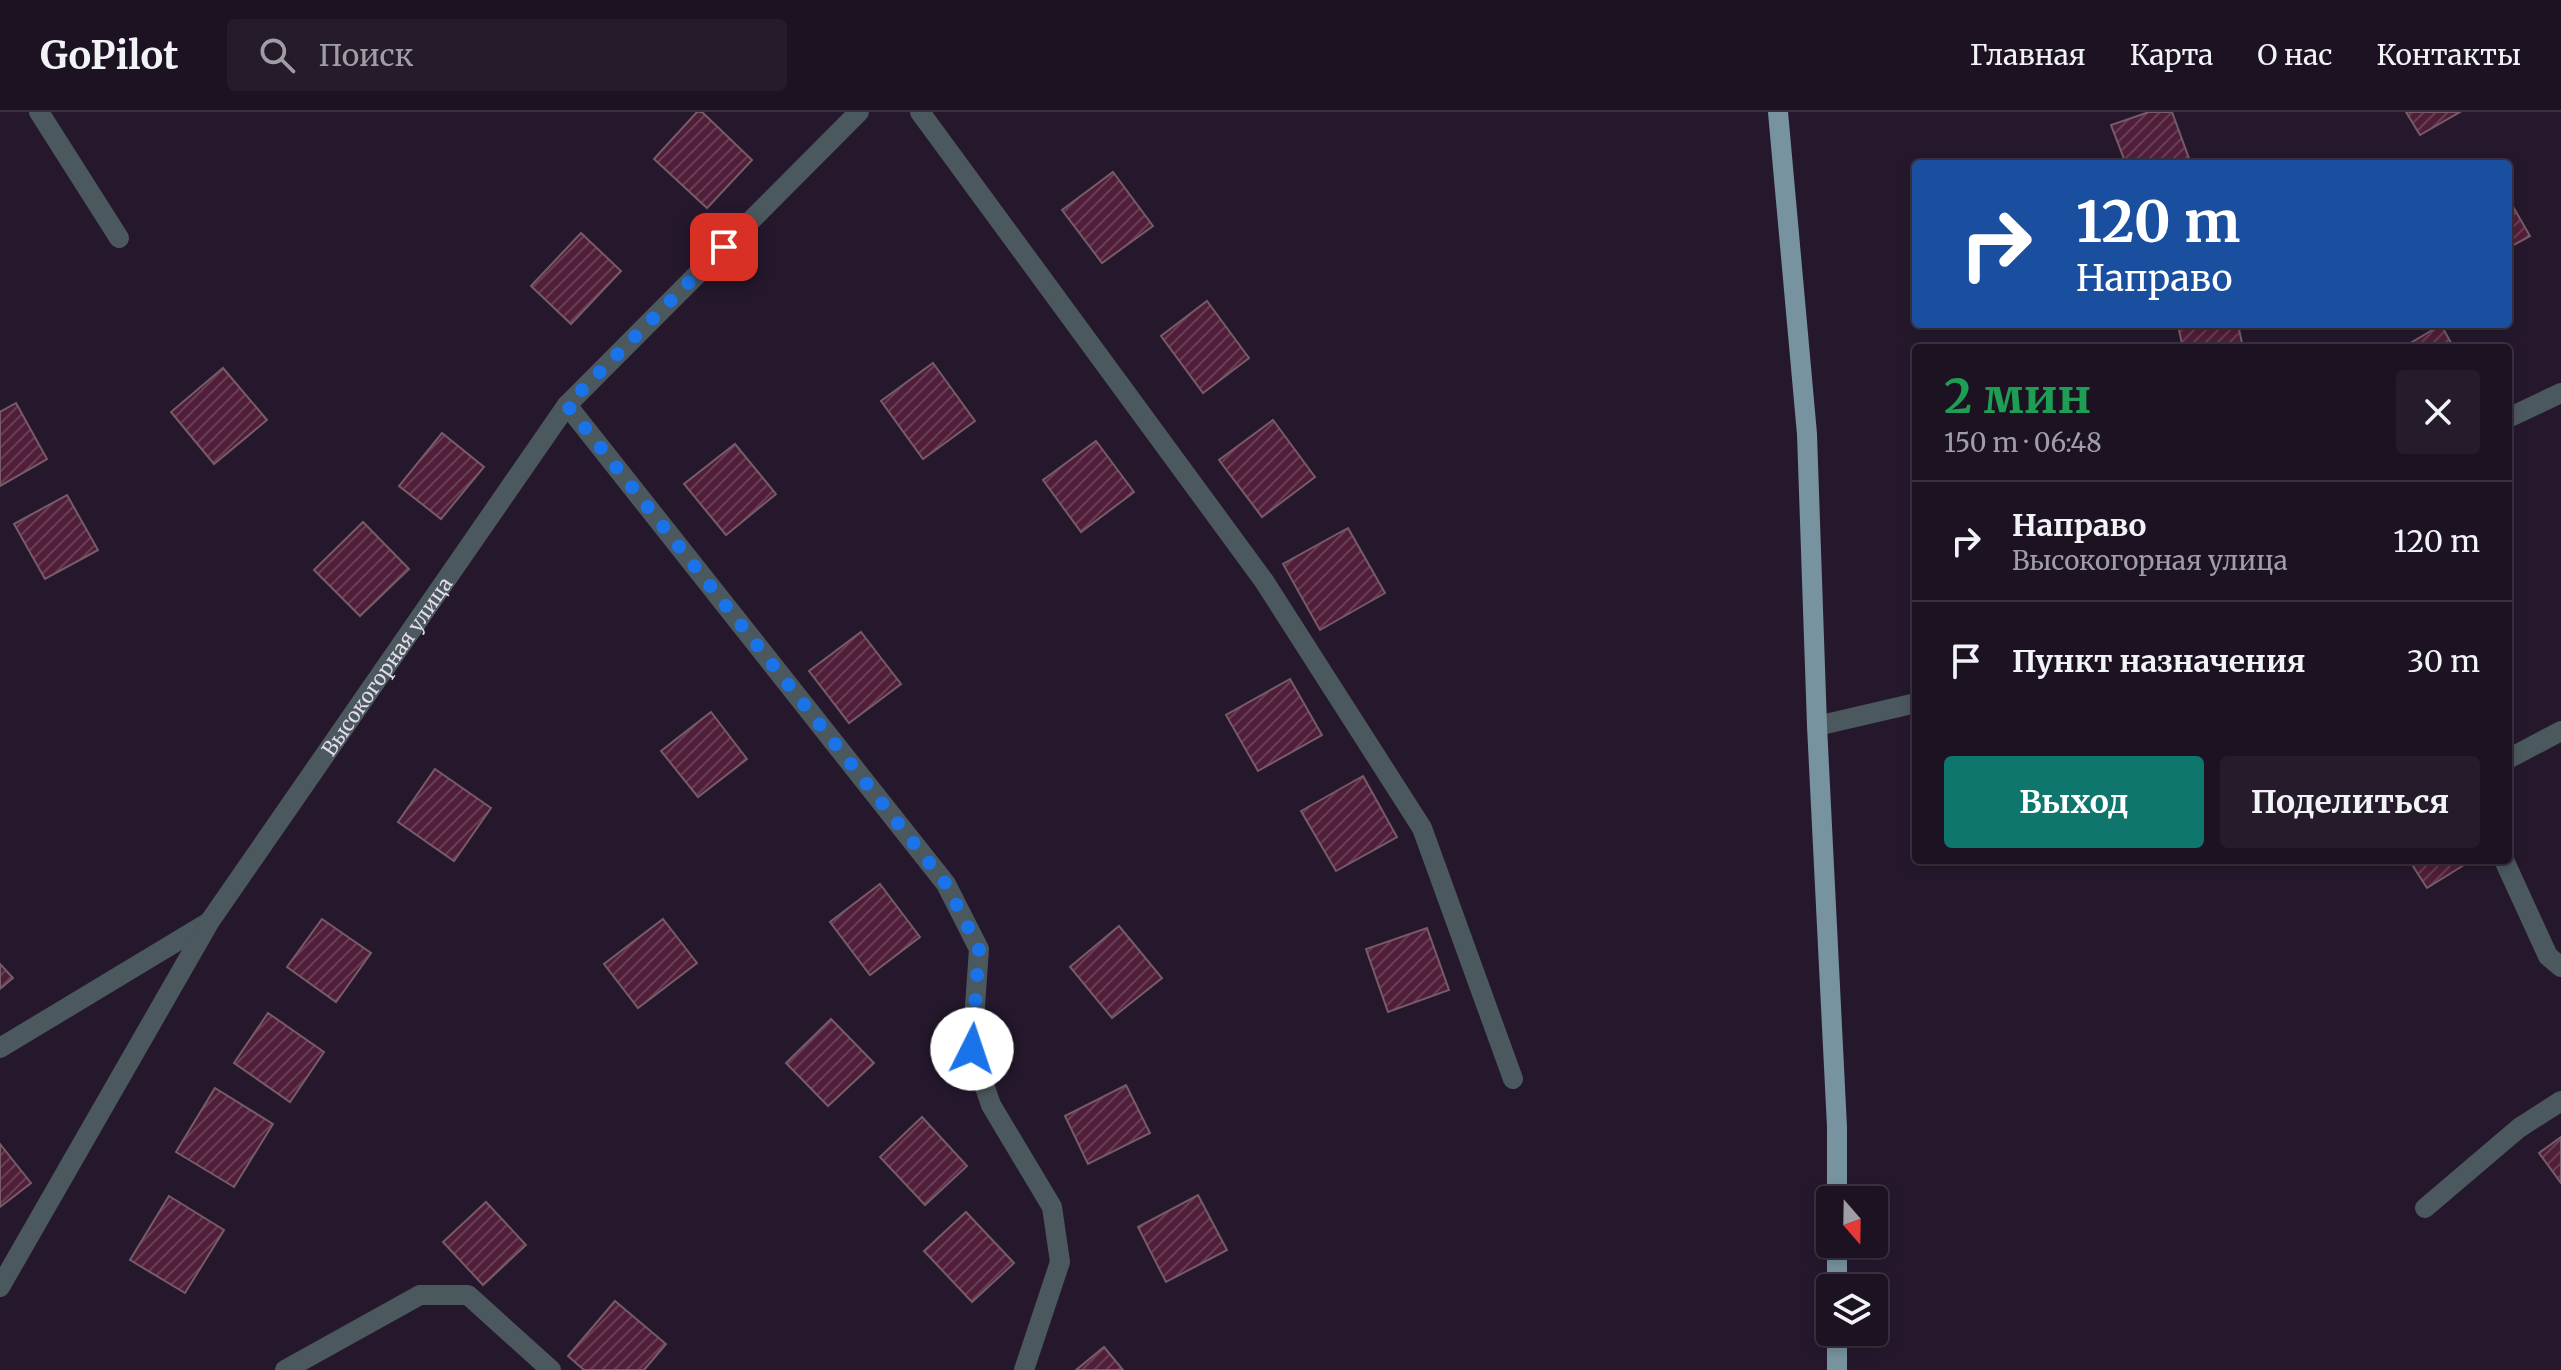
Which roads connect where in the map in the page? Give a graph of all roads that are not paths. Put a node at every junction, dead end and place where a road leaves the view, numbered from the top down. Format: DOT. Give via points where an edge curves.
graph roads {
  1 [pos="39,112"];
  2 [pos="859,112"];
  3 [pos="920,112"];
  4 [pos="1778,112"];
  5 [pos="119,238"];
  6 [pos="2561,393"];
  7 [pos="567,405"];
  8 [pos="2512,416"];
  9 [pos="1912,704"];
  10 [pos="1817,726"];
  11 [pos="2561,731"];
  12 [pos="2512,757"];
  13 [pos="2506,864"];
  14 [pos="210,921"];
  15 [pos="2561,967"];
  16 [pos="0,1048"];
  17 [pos="1513,1079"];
  18 [pos="2561,1101"];
  19 [pos="1837,1186"];
  20 [pos="2425,1208"];
  21 [pos="0,1287"];
  22 [pos="1837,1346"];
  23 [pos="285,1370"];
  24 [pos="551,1370"];
  25 [pos="1024,1370"];
  26 [pos="1837,1370"];
  1 -- 5 [label="street"];
  2 -- 7 [label="street, Высокогорная улица"];
  3 -- 17 [label="street" via="1264,581 1422,828"];
  4 -- 10 [label="main road" via="1807,434"];
  6 -- 8 [label="street"];
  7 -- 14 [label="street, Высокогорная улица"];
  7 -- 25 [label="street" via="946,884 979,949 972,1049 991,1105 1052,1207 1060,1262"];
  9 -- 10 [label="street"];
  10 -- 19 [label="main road"];
  11 -- 12 [label="street"];
  13 -- 15 [label="street" via="2548,956"];
  14 -- 16 [label="street"];
  14 -- 21 [label="street, Высокогорная улица"];
  18 -- 20 [label="street" via="2519,1128"];
  22 -- 26 [label="main road"];
  23 -- 24 [label="street" via="420,1295 468,1295"];
}
